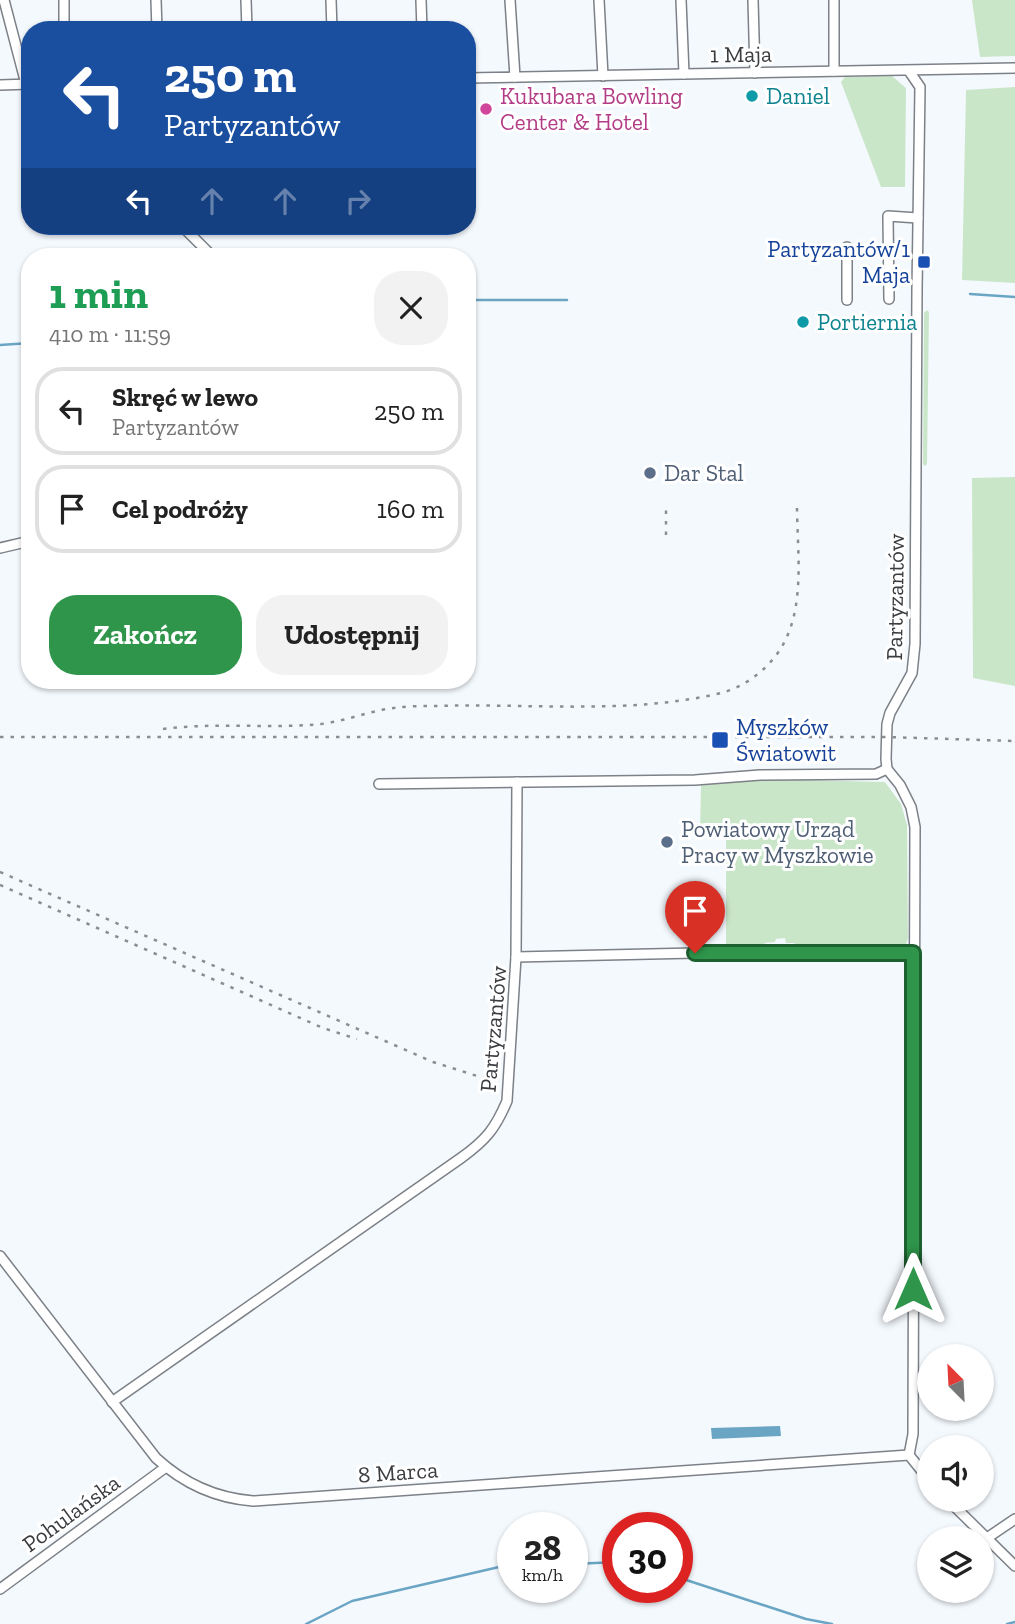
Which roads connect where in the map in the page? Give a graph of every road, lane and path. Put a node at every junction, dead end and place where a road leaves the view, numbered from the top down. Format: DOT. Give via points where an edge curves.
graph roads {
  1 [pos="4,0"];
  2 [pos="64,0"];
  3 [pos="156,0"];
  4 [pos="246,0"];
  5 [pos="331,0"];
  6 [pos="421,0"];
  7 [pos="510,0"];
  8 [pos="599,0"];
  9 [pos="681,0"];
  10 [pos="753,0"];
  11 [pos="834,0"];
  12 [pos="64,21"];
  13 [pos="157,21"];
  14 [pos="247,21"];
  15 [pos="332,21"];
  16 [pos="422,21"];
  17 [pos="21,60"];
  18 [pos="1015,68"];
  19 [pos="834,71"];
  20 [pos="909,71"];
  21 [pos="755,73"];
  22 [pos="684,74"];
  23 [pos="603,76"];
  24 [pos="515,77"];
  25 [pos="476,78"];
  26 [pos="0,85"];
  27 [pos="21,85"];
  28 [pos="918,218"];
  29 [pos="192,235"];
  30 [pos="847,247"];
  31 [pos="204,248"];
  32 [pos="889,299"];
  33 [pos="847,300"];
  34 [pos="21,543"];
  35 [pos="0,548"];
  36 [pos="887,769"];
  37 [pos="517,782"];
  38 [pos="380,784"];
  39 [pos="913,953"];
  40 [pos="516,957"];
  41 [pos="0,1256"];
  42 [pos="112,1402"];
  43 [pos="909,1455"];
  44 [pos="917,1465"];
  45 [pos="166,1467"];
  46 [pos="960,1512"];
  47 [pos="1015,1519"];
  48 [pos="975,1526"];
  49 [pos="994,1533"];
  50 [pos="994,1545"];
  51 [pos="1015,1566"];
  52 [pos="0,1589"];
  1 -- 17 [label="street"];
  2 -- 12 [label="street"];
  3 -- 13 [label="street"];
  4 -- 14 [label="street"];
  5 -- 15 [label="street"];
  6 -- 16 [label="street"];
  7 -- 24 [label="street"];
  8 -- 23 [label="street"];
  9 -- 22 [label="street"];
  10 -- 21 [label="street"];
  11 -- 19 [label="street"];
  18 -- 20 [label="street, 1 Maja"];
  19 -- 20 [label="street, 1 Maja"];
  19 -- 21 [label="street, 1 Maja"];
  20 -- 28 [label="street, Partyzantów" via="920,88"];
  21 -- 22 [label="street, 1 Maja"];
  22 -- 23 [label="street, 1 Maja"];
  23 -- 24 [label="street, 1 Maja"];
  24 -- 25 [label="street, 1 Maja"];
  26 -- 27 [label="street"];
  28 -- 32 [label="street" via="888,216"];
  28 -- 36 [label="street, Partyzantów" via="915,644 912,673 887,724"];
  29 -- 31 [label="street"];
  30 -- 33 [label="street"];
  34 -- 35 [label="street"];
  36 -- 37 [label="street" via="876,774"];
  36 -- 39 [label="street" via="911,807 915,827"];
  37 -- 38 [label="street"];
  37 -- 40 [label="street"];
  39 -- 40 [label="street, Partyzantów"];
  39 -- 43 [label="street" via="913,1434"];
  40 -- 42 [label="street, Partyzantów" via="507,1101 484,1141"];
  41 -- 42 [label="street, 8 Marca"];
  42 -- 45 [label="street, 8 Marca"];
  43 -- 44 [label="street"];
  43 -- 45 [label="street, 8 Marca" via="253,1501 208,1492"];
  45 -- 52 [label="street, Pohulańska"];
  46 -- 48 [label="street"];
  47 -- 49 [label="street"];
  50 -- 51 [label="street"];
}
